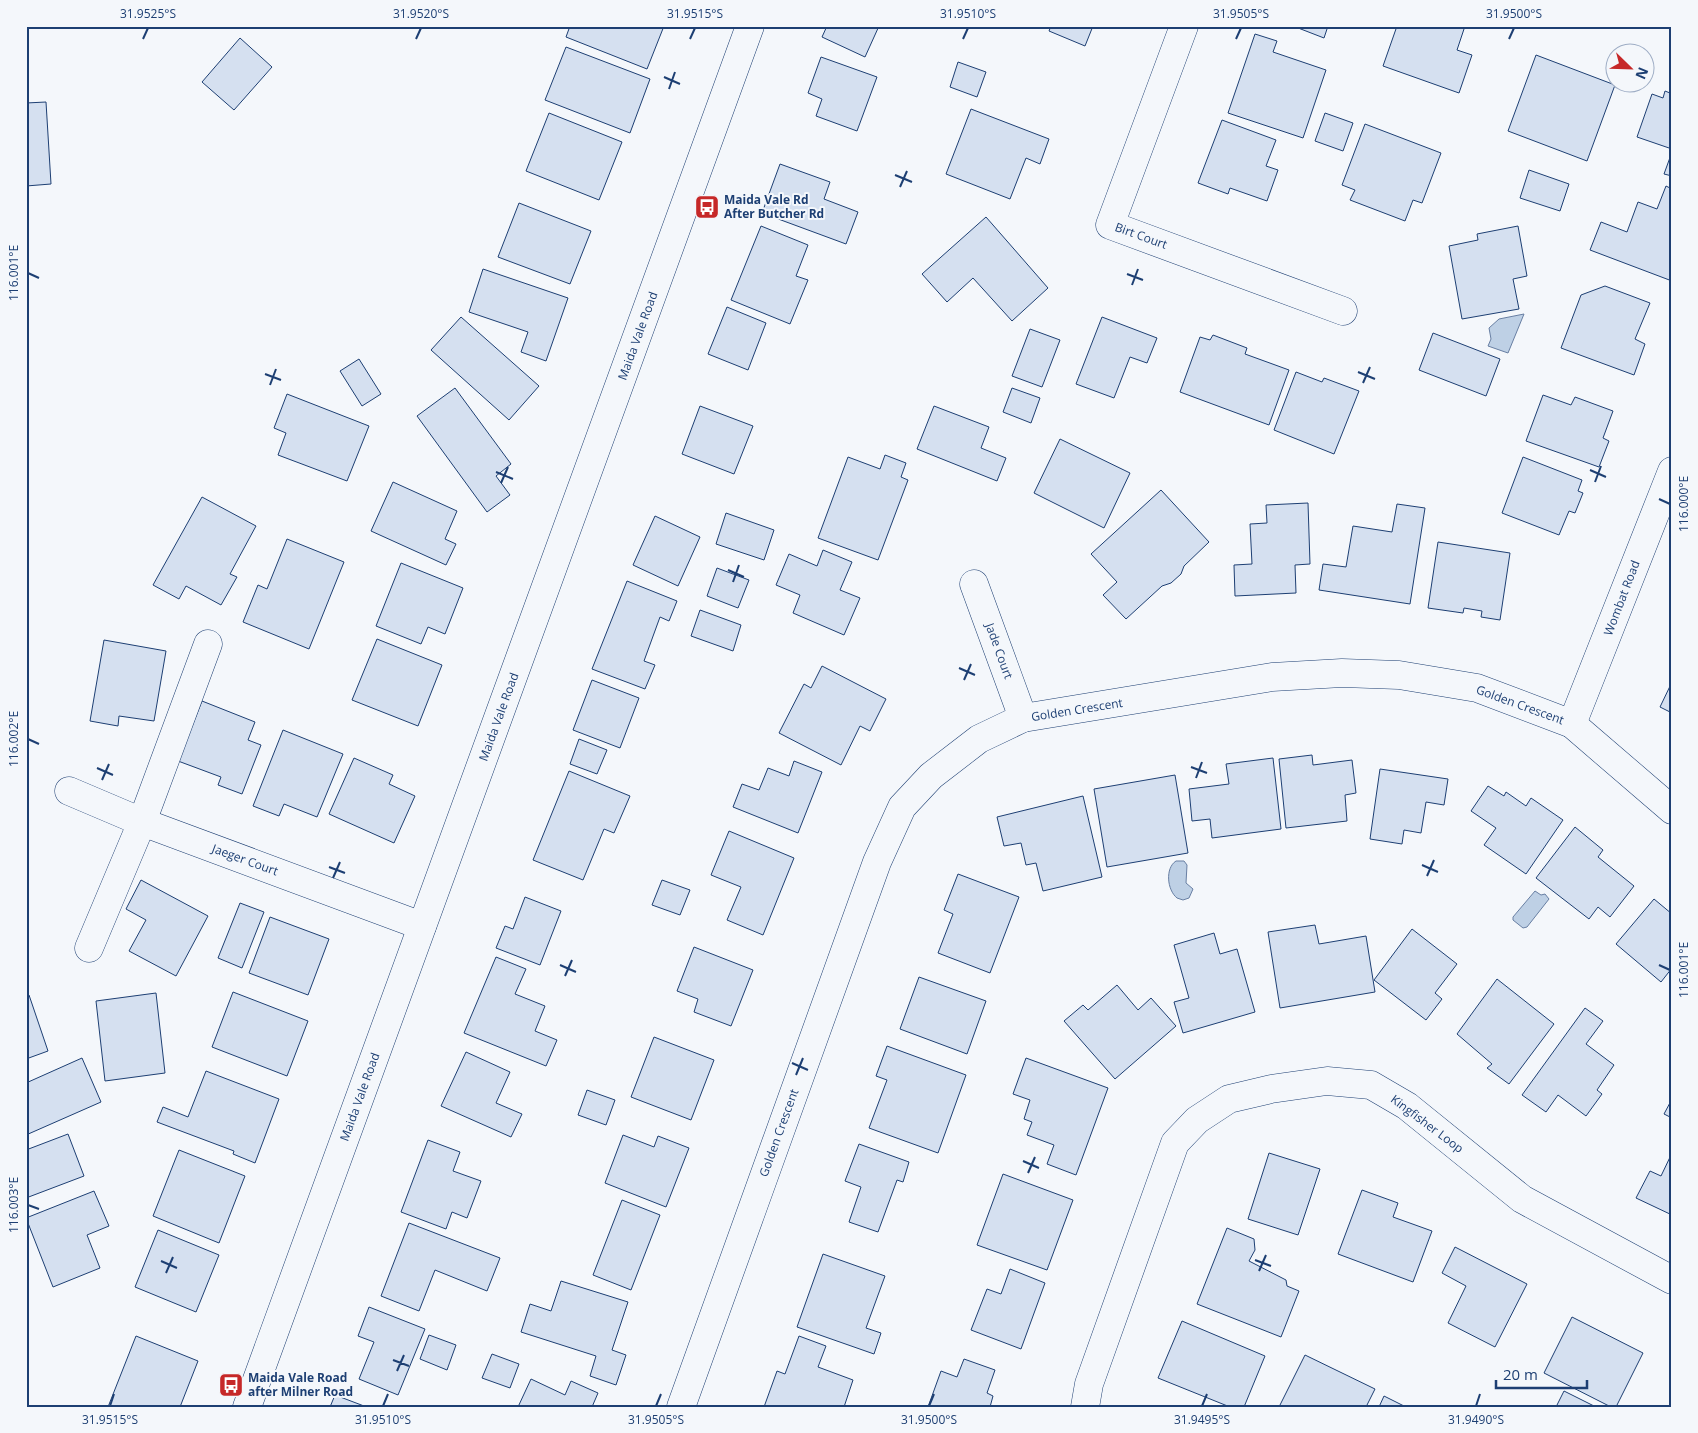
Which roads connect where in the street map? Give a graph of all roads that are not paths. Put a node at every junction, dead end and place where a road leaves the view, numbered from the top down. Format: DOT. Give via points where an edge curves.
graph roads {
  1 [pos="750,26"];
  2 [pos="1184,26"];
  3 [pos="1343,311"];
  4 [pos="1672,471"];
  5 [pos="974,584"];
  6 [pos="208,644"];
  7 [pos="1023,718"];
  8 [pos="1572,724"];
  9 [pos="69,791"];
  10 [pos="1672,810"];
  11 [pos="142,822"];
  12 [pos="422,926"];
  13 [pos="89,948"];
  14 [pos="1672,1280"];
  15 [pos="247,1407"];
  16 [pos="681,1407"];
  17 [pos="1085,1407"];
  1 -- 12 [label="street, Maida Vale Road"];
  2 -- 3 [label="street, Birt Court" via="1110,225"];
  4 -- 8 [label="street, Wombat Road"];
  5 -- 7 [label="street, Jade Court"];
  6 -- 11 [label="street"];
  7 -- 8 [label="street, Golden Crescent" via="1272,677 1342,673 1399,675 1478,688"];
  7 -- 16 [label="street, Golden Crescent" via="979,739 931,776 902,807 877,862"];
  8 -- 10 [label="street, Golden Crescent"];
  9 -- 11 [label="street, Jaeger Court"];
  11 -- 12 [label="street, Jaeger Court"];
  11 -- 13 [label="street"];
  12 -- 15 [label="street, Maida Vale Road"];
  14 -- 17 [label="street, Kingfisher Loop" via="1522,1198 1407,1106 1371,1085 1327,1080 1271,1089 1228,1099 1197,1120 1175,1143 1089,1384"];
}
